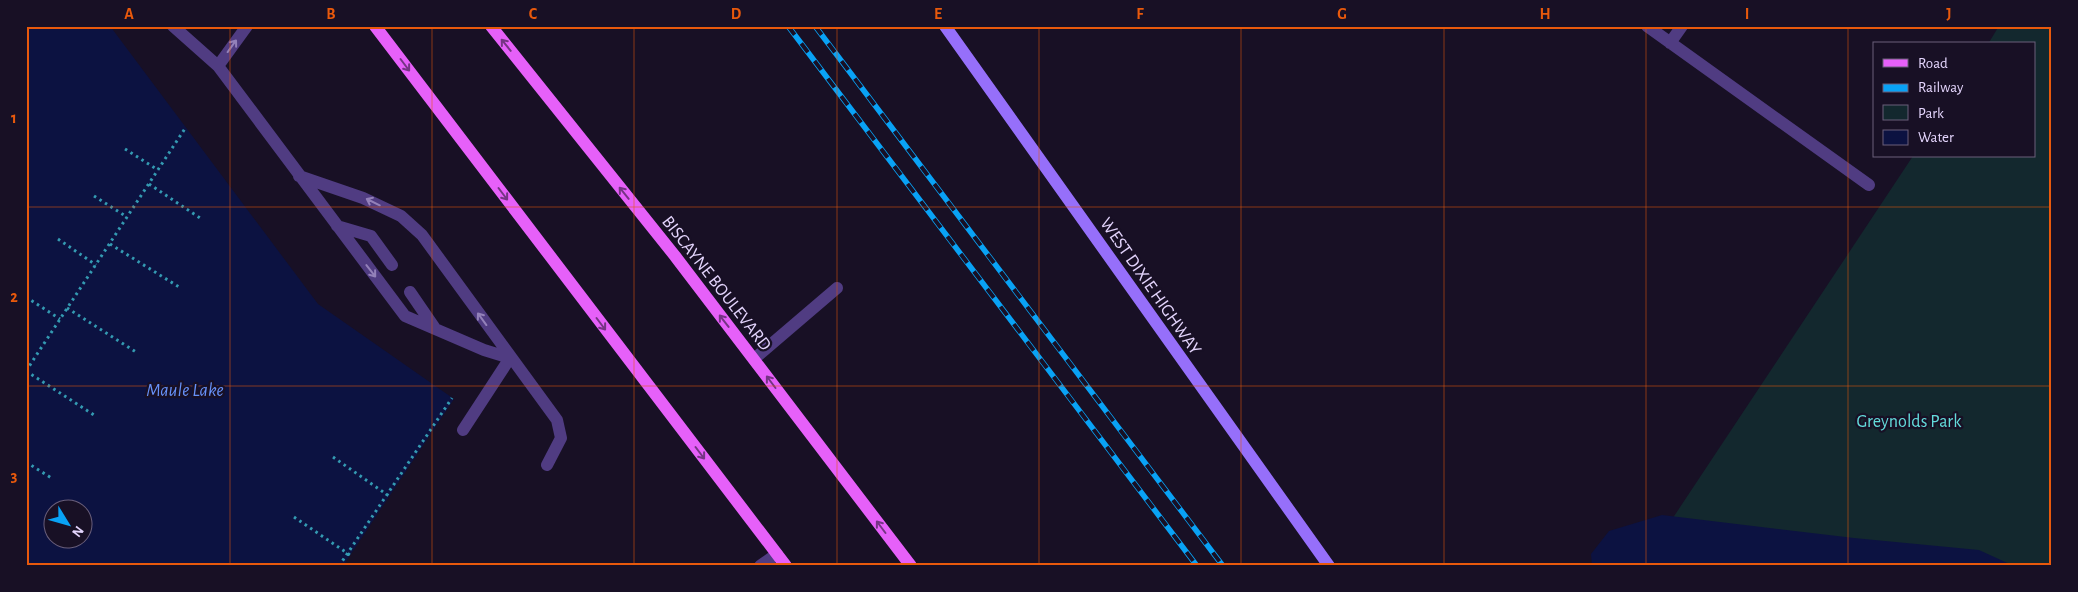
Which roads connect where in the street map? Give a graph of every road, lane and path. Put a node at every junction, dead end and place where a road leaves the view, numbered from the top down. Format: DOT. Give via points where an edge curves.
graph roads {
  1 [pos="173,26"];
  2 [pos="247,26"];
  3 [pos="375,26"];
  4 [pos="491,26"];
  5 [pos="945,26"];
  6 [pos="1647,26"];
  7 [pos="1682,26"];
  8 [pos="1670,43"];
  9 [pos="218,66"];
  10 [pos="186,127"];
  11 [pos="125,148"];
  12 [pos="158,170"];
  13 [pos="299,176"];
  14 [pos="148,184"];
  15 [pos="1869,185"];
  16 [pos="94,196"];
  17 [pos="127,217"];
  18 [pos="203,220"];
  19 [pos="337,226"];
  20 [pos="58,240"];
  21 [pos="110,244"];
  22 [pos="96,265"];
  23 [pos="392,265"];
  24 [pos="179,287"];
  25 [pos="837,288"];
  26 [pos="410,292"];
  27 [pos="26,297"];
  28 [pos="67,308"];
  29 [pos="60,319"];
  30 [pos="434,327"];
  31 [pos="136,352"];
  32 [pos="510,358"];
  33 [pos="754,359"];
  34 [pos="26,371"];
  35 [pos="452,398"];
  36 [pos="94,415"];
  37 [pos="462,430"];
  38 [pos="333,457"];
  39 [pos="26,462"];
  40 [pos="547,465"];
  41 [pos="53,479"];
  42 [pos="388,495"];
  43 [pos="294,517"];
  44 [pos="349,554"];
  45 [pos="777,554"];
  46 [pos="339,566"];
  47 [pos="760,566"];
  48 [pos="786,566"];
  49 [pos="911,566"];
  50 [pos="1329,566"];
  1 -- 9 [label="lane"];
  9 -- 2 [label="lane, one-way"];
  3 -- 45 [label="main road, one-way"];
  33 -- 4 [label="main road, BISCAYNE BOULEVARD, one-way"];
  5 -- 50 [label="street, WEST DIXIE HIGHWAY"];
  6 -- 8 [label="lane"];
  7 -- 8 [label="lane"];
  8 -- 15 [label="lane"];
  9 -- 13 [label="lane"];
  10 -- 12 [label="path"];
  11 -- 12 [label="path"];
  12 -- 14 [label="path"];
  13 -- 19 [label="lane"];
  32 -- 13 [label="lane, one-way" via="422,235 401,216 363,198"];
  14 -- 17 [label="path"];
  14 -- 18 [label="path"];
  16 -- 17 [label="path"];
  17 -- 21 [label="path"];
  19 -- 23 [label="lane" via="371,236"];
  19 -- 30 [label="lane, one-way" via="406,316"];
  20 -- 22 [label="path"];
  21 -- 22 [label="path"];
  21 -- 24 [label="path"];
  22 -- 28 [label="path"];
  25 -- 33 [label="lane"];
  26 -- 30 [label="lane"];
  27 -- 29 [label="path"];
  28 -- 29 [label="path"];
  28 -- 31 [label="path"];
  29 -- 34 [label="path"];
  30 -- 32 [label="lane"];
  32 -- 37 [label="lane"];
  32 -- 40 [label="lane" via="557,420 561,438"];
  49 -- 33 [label="main road, BISCAYNE BOULEVARD, one-way"];
  34 -- 36 [label="path"];
  35 -- 42 [label="path"];
  38 -- 42 [label="path"];
  39 -- 41 [label="path"];
  42 -- 44 [label="path"];
  43 -- 44 [label="path"];
  44 -- 46 [label="path"];
  45 -- 47 [label="lane"];
  45 -- 48 [label="main road"];
}
